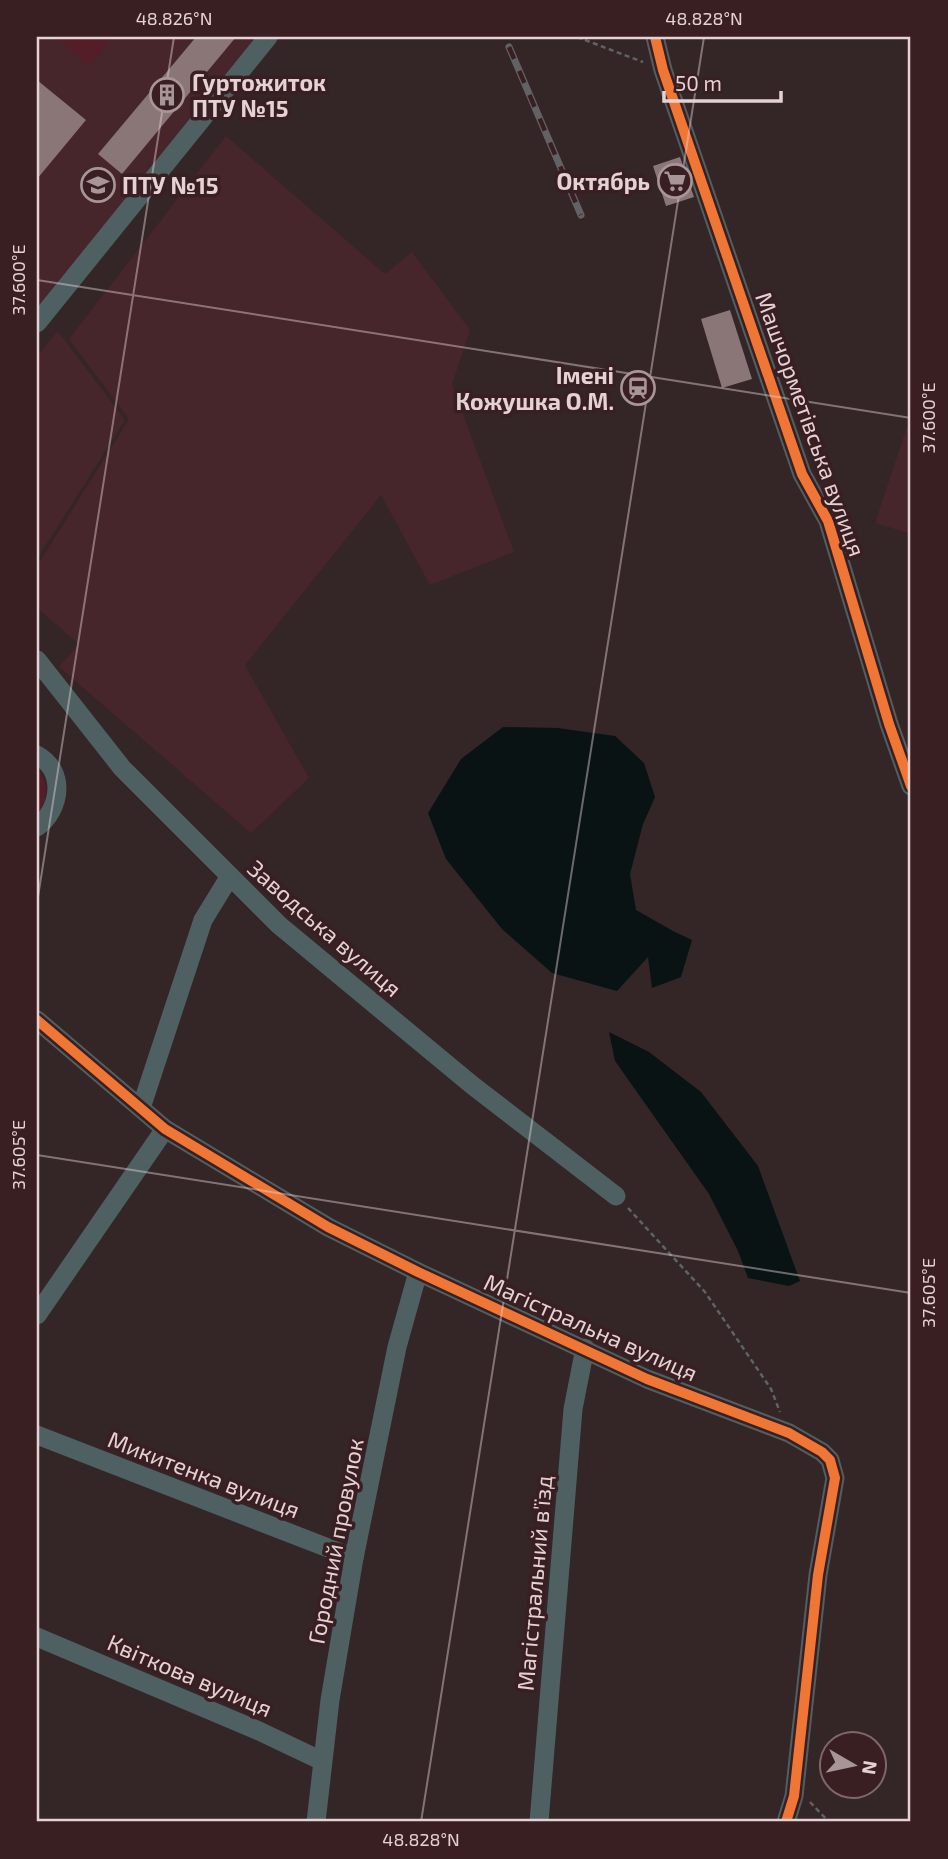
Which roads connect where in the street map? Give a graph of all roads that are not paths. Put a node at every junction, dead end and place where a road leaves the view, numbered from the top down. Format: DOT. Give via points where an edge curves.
graph roads {
  1 [pos="268,37"];
  2 [pos="655,37"];
  3 [pos="37,323"];
  4 [pos="37,660"];
  5 [pos="37,755"];
  6 [pos="911,786"];
  7 [pos="37,827"];
  8 [pos="230,876"];
  9 [pos="37,1020"];
  10 [pos="141,1108"];
  11 [pos="165,1129"];
  12 [pos="616,1196"];
  13 [pos="418,1272"];
  14 [pos="37,1315"];
  15 [pos="585,1348"];
  16 [pos="37,1435"];
  17 [pos="354,1558"];
  18 [pos="37,1637"];
  19 [pos="322,1761"];
  20 [pos="316,1822"];
  21 [pos="539,1822"];
  22 [pos="786,1822"];
  1 -- 3 [label="street"];
  2 -- 6 [label="street, Машчорметівська вулиця" via="802,474 828,521"];
  4 -- 8 [label="street, Заводська вулиця" via="122,768"];
  5 -- 7 [label="street" via="52,769 57,794 48,818"];
  8 -- 10 [label="street" via="203,920"];
  8 -- 12 [label="street, Заводська вулиця" via="279,925 461,1077"];
  9 -- 10 [label="street, Магістральна вулиця"];
  10 -- 11 [label="street, Магістральна вулиця"];
  11 -- 13 [label="street, Магістральна вулиця" via="328,1227"];
  11 -- 14 [label="street"];
  13 -- 15 [label="street, Магістральна вулиця"];
  13 -- 17 [label="street, Городний провулок" via="397,1347"];
  15 -- 21 [label="street, Магістральний в'їзд" via="573,1409"];
  15 -- 22 [label="street, Магістральна вулиця" via="647,1379 789,1433 830,1460 835,1478 818,1575 794,1796"];
  16 -- 17 [label="street, Микитенка вулиця"];
  17 -- 19 [label="street, Городний провулок"];
  18 -- 19 [label="street, Квіткова вулиця"];
  19 -- 20 [label="street, Городний провулок"];
}
